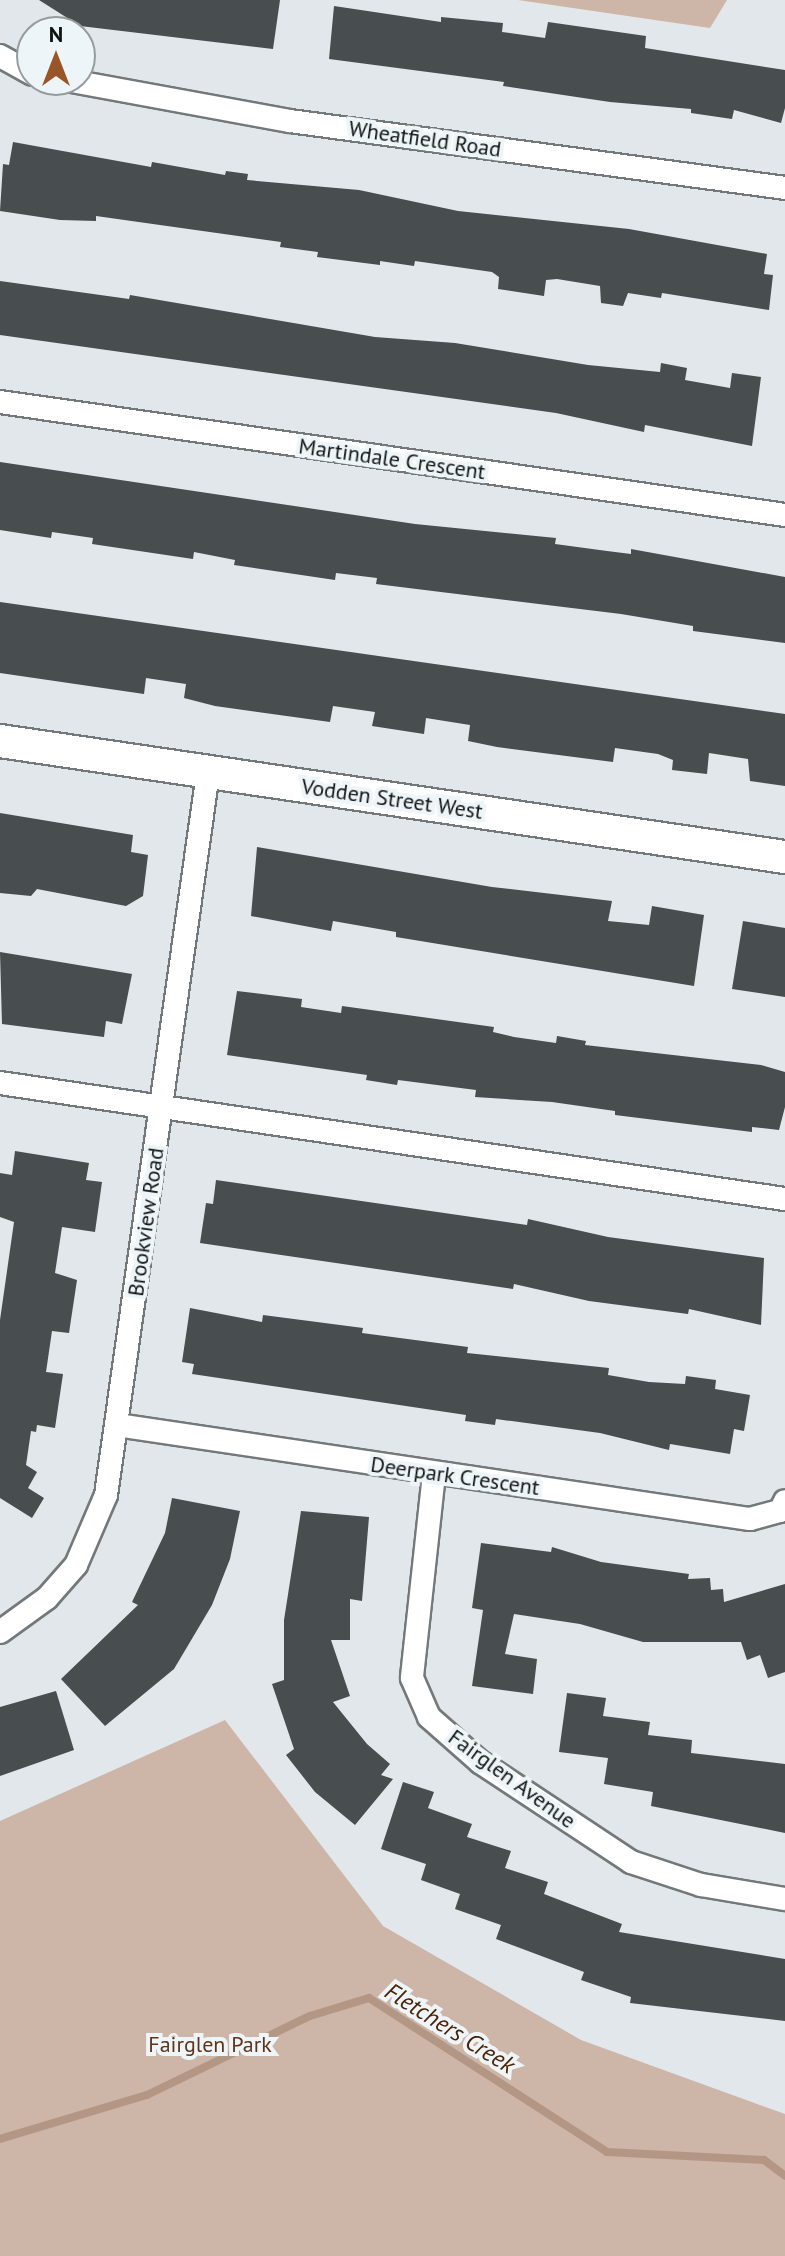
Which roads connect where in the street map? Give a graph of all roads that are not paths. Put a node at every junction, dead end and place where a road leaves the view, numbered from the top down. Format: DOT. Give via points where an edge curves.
graph roads {
  1 [pos="96,85"];
  2 [pos="785,188"];
  3 [pos="0,402"];
  4 [pos="785,515"];
  5 [pos="0,741"];
  6 [pos="208,773"];
  7 [pos="785,857"];
  8 [pos="0,1083"];
  9 [pos="163,1107"];
  10 [pos="785,1199"];
  11 [pos="117,1425"];
  12 [pos="434,1474"];
  13 [pos="785,1501"];
  14 [pos="0,1632"];
  15 [pos="785,1899"];
  1 -- 2 [label="street, Wheatfield Road" via="290,121"];
  3 -- 4 [label="street, Martindale Crescent"];
  5 -- 6 [label="street, Vodden Street West"];
  6 -- 7 [label="street, Vodden Street West"];
  6 -- 9 [label="street, Brookview Road"];
  8 -- 9 [label="street"];
  9 -- 10 [label="street"];
  9 -- 11 [label="street, Brookview Road"];
  11 -- 12 [label="street, Deerpark Crescent"];
  11 -- 14 [label="street, Brookview Road" via="106,1495 87,1547 47,1598"];
  12 -- 13 [label="street, Deerpark Crescent" via="750,1519 780,1511"];
  12 -- 15 [label="street, Fairglen Avenue" via="412,1678 429,1717 480,1762 631,1862 701,1885"];
}
